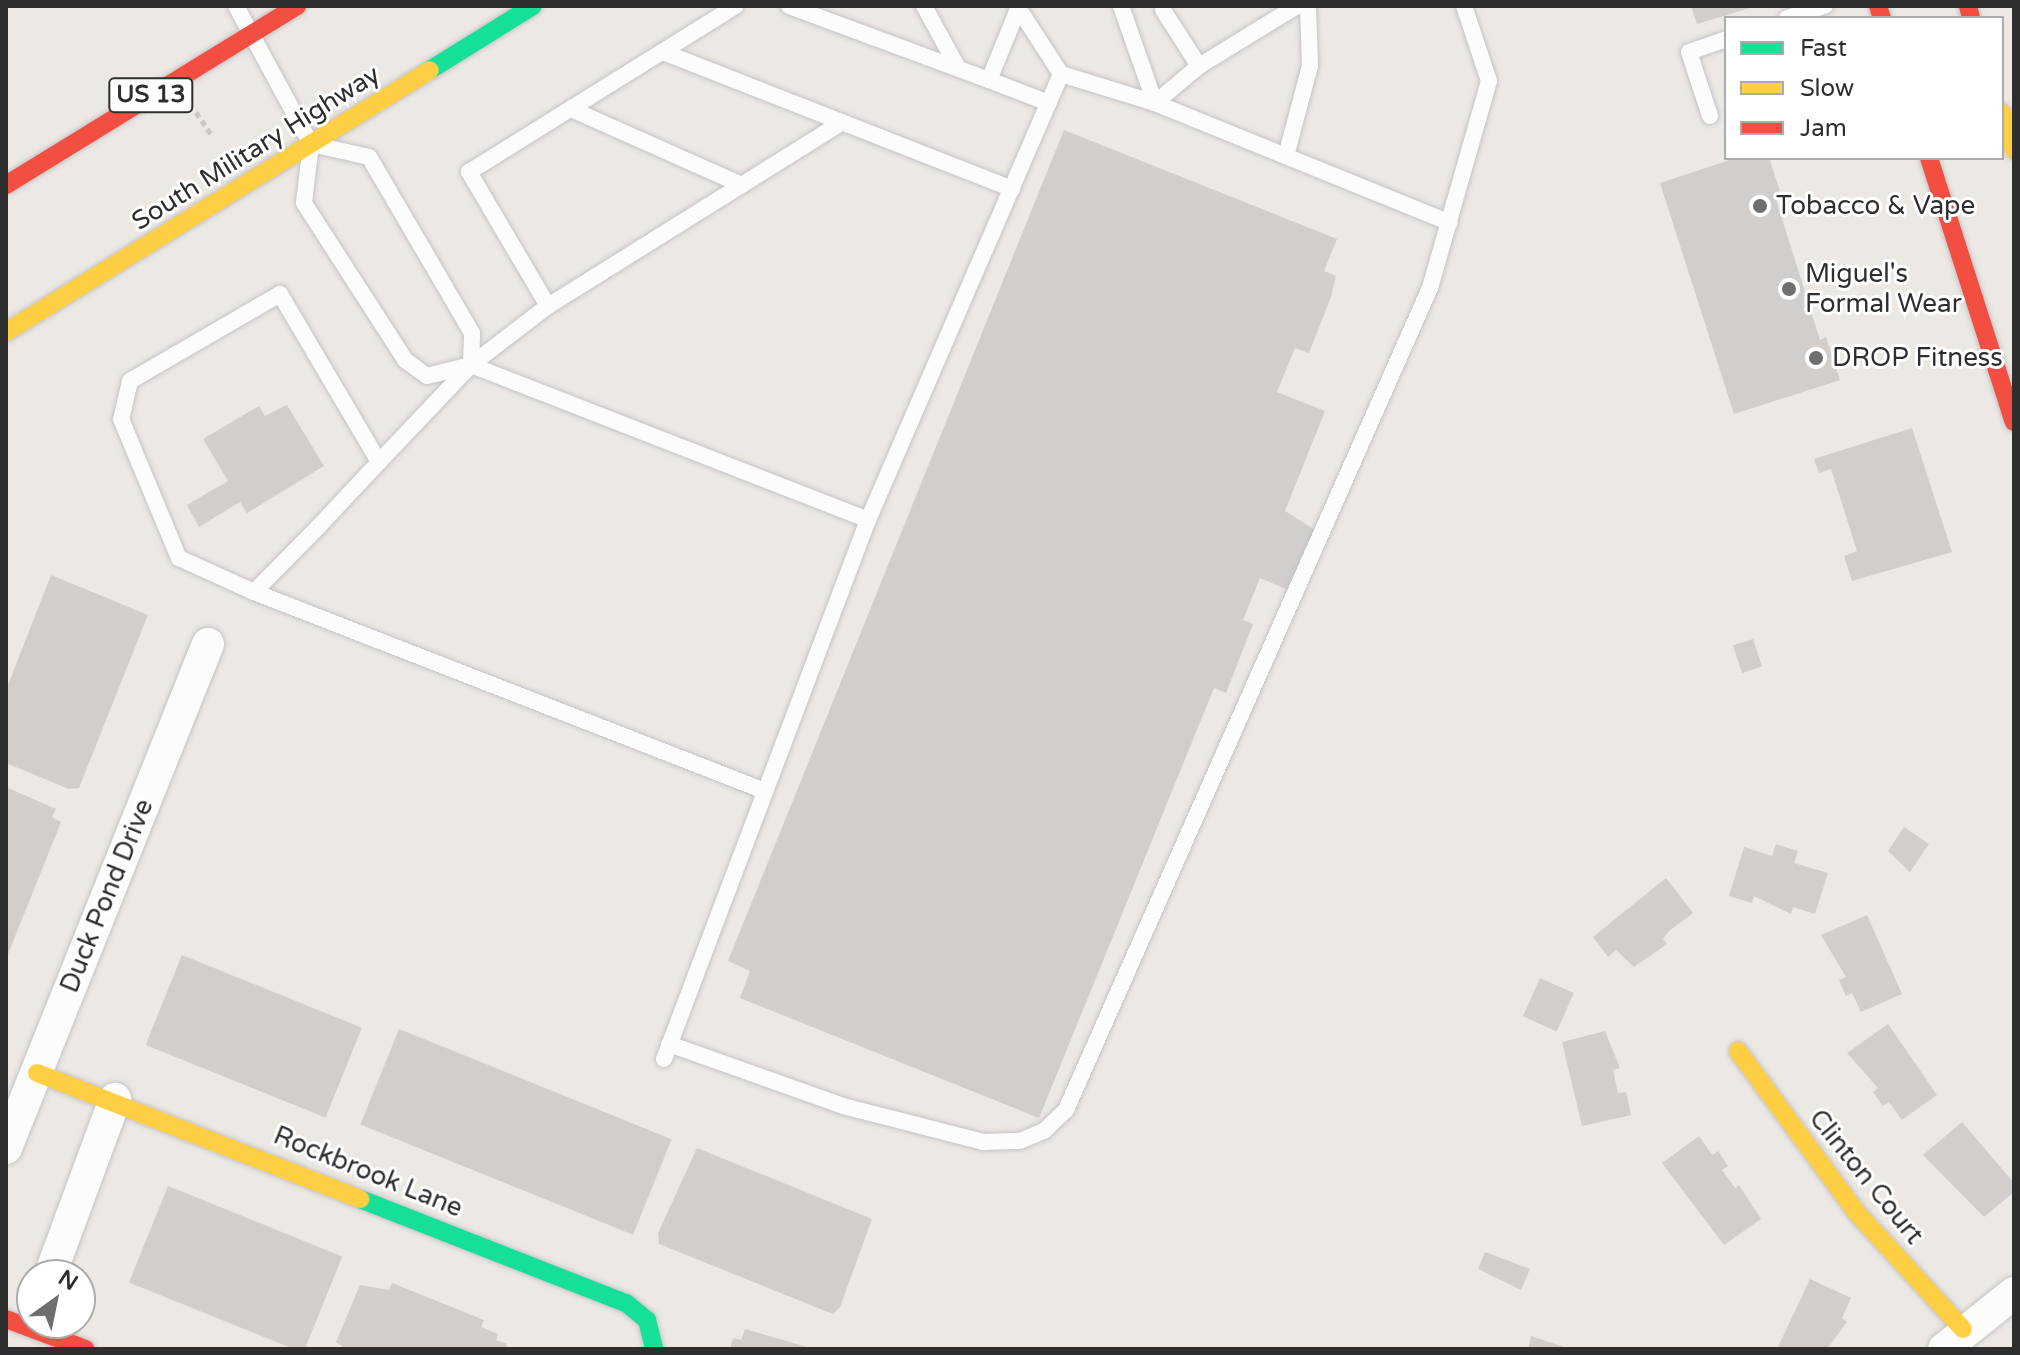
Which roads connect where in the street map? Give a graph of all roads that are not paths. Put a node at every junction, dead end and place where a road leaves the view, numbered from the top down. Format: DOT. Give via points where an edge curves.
graph roads {
  1 [pos="236,6"];
  2 [pos="297,6"];
  3 [pos="533,6"];
  4 [pos="736,6"];
  5 [pos="789,6"];
  6 [pos="924,6"];
  7 [pos="1121,6"];
  8 [pos="1297,6"];
  9 [pos="1308,6"];
  10 [pos="1464,6"];
  11 [pos="1825,6"];
  12 [pos="1018,7"];
  13 [pos="1163,10"];
  14 [pos="1793,16"];
  15 [pos="253,33"];
  16 [pos="1724,40"];
  17 [pos="663,52"];
  18 [pos="1199,66"];
  19 [pos="958,68"];
  20 [pos="1061,74"];
  21 [pos="989,80"];
  22 [pos="1049,103"];
  23 [pos="1155,103"];
  24 [pos="571,109"];
  25 [pos="1710,116"];
  26 [pos="2004,119"];
  27 [pos="842,122"];
  28 [pos="311,144"];
  29 [pos="2014,150"];
  30 [pos="1286,156"];
  31 [pos="1930,160"];
  32 [pos="6,185"];
  33 [pos="742,185"];
  34 [pos="1012,189"];
  35 [pos="1450,223"];
  36 [pos="548,306"];
  37 [pos="6,332"];
  38 [pos="471,365"];
  39 [pos="2014,422"];
  40 [pos="379,462"];
  41 [pos="868,520"];
  42 [pos="254,592"];
  43 [pos="208,644"];
  44 [pos="765,791"];
  45 [pos="1738,1051"];
  46 [pos="37,1073"];
  47 [pos="115,1099"];
  48 [pos="6,1148"];
  49 [pos="56,1259"];
  50 [pos="2014,1293"];
  51 [pos="54,1339"];
  52 [pos="1953,1339"];
  53 [pos="86,1349"];
  54 [pos="654,1349"];
  1 -- 15 [label="lane"];
  2 -- 15 [label="main road, US 13"];
  3 -- 28 [label="main road, South Military Highway"];
  4 -- 17 [label="lane"];
  5 -- 19 [label="lane"];
  6 -- 19 [label="lane"];
  7 -- 23 [label="lane"];
  8 -- 18 [label="lane"];
  9 -- 30 [label="lane" via="1310,66"];
  10 -- 35 [label="lane" via="1489,81"];
  11 -- 14 [label="lane"];
  12 -- 20 [label="lane"];
  12 -- 21 [label="lane"];
  13 -- 18 [label="lane"];
  15 -- 28 [label="lane"];
  15 -- 32 [label="main road, US 13"];
  16 -- 25 [label="lane" via="1689,52"];
  17 -- 24 [label="lane"];
  17 -- 27 [label="lane"];
  18 -- 23 [label="lane"];
  19 -- 21 [label="lane"];
  20 -- 22 [label="lane"];
  20 -- 23 [label="lane"];
  21 -- 22 [label="lane"];
  22 -- 34 [label="lane"];
  23 -- 30 [label="lane"];
  24 -- 33 [label="lane"];
  24 -- 36 [label="lane" via="469,172"];
  26 -- 29 [label="main road"];
  27 -- 33 [label="lane"];
  27 -- 34 [label="lane"];
  28 -- 37 [label="main road, South Military Highway"];
  28 -- 38 [label="lane" via="369,157 472,333"];
  28 -- 38 [label="lane" via="304,203 405,360 427,376"];
  30 -- 35 [label="lane"];
  31 -- 39 [label="main road"];
  33 -- 36 [label="lane"];
  34 -- 41 [label="lane"];
  35 -- 44 [label="lane" via="1430,288 1066,1110 1044,1131 1020,1141 983,1142 843,1106 666,1051"];
  36 -- 38 [label="lane"];
  38 -- 40 [label="lane"];
  38 -- 41 [label="lane"];
  40 -- 42 [label="lane"];
  40 -- 42 [label="lane" via="280,294 130,381 121,419 179,558"];
  41 -- 44 [label="lane"];
  42 -- 44 [label="lane"];
  43 -- 46 [label="street, Duck Pond Drive"];
  45 -- 52 [label="main road, Clinton Court"];
  46 -- 47 [label="main road, Rockbrook Lane"];
  46 -- 48 [label="street, Duck Pond Drive"];
  47 -- 49 [label="street"];
  47 -- 54 [label="main road, Rockbrook Lane" via="626,1303 647,1320"];
  50 -- 52 [label="street"];
  51 -- 53 [label="main road"];
}
